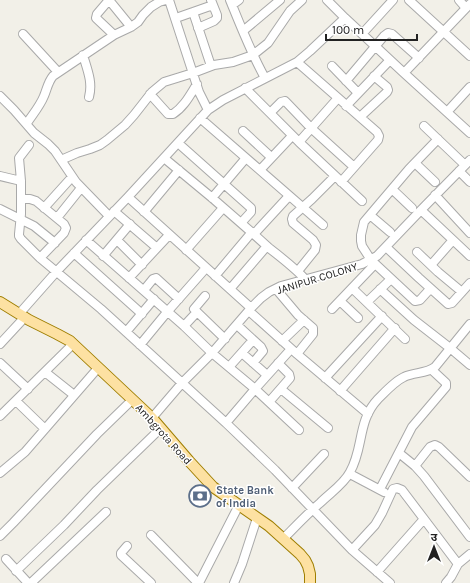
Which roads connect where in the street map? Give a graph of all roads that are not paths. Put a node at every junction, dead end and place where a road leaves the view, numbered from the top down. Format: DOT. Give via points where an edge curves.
graph roads {
  1 [pos="109,0"];
  2 [pos="168,0"];
  3 [pos="280,0"];
  4 [pos="302,0"];
  5 [pos="327,0"];
  6 [pos="394,0"];
  7 [pos="409,0"];
  8 [pos="459,0"];
  9 [pos="212,2"];
  10 [pos="234,2"];
  11 [pos="468,6"];
  12 [pos="290,11"];
  13 [pos="193,12"];
  14 [pos="176,18"];
  15 [pos="345,18"];
  16 [pos="131,27"];
  17 [pos="198,28"];
  18 [pos="243,31"];
  19 [pos="443,32"];
  20 [pos="23,34"];
  21 [pos="362,34"];
  22 [pos="114,35"];
  23 [pos="376,47"];
  24 [pos="83,55"];
  25 [pos="253,55"];
  26 [pos="470,56"];
  27 [pos="418,58"];
  28 [pos="390,60"];
  29 [pos="297,62"];
  30 [pos="211,66"];
  31 [pos="332,66"];
  32 [pos="58,72"];
  33 [pos="193,73"];
  34 [pos="404,73"];
  35 [pos="374,76"];
  36 [pos="265,78"];
  37 [pos="346,81"];
  38 [pos="197,84"];
  39 [pos="470,87"];
  40 [pos="245,88"];
  41 [pos="358,93"];
  42 [pos="150,94"];
  43 [pos="0,96"];
  44 [pos="89,97"];
  45 [pos="338,98"];
  46 [pos="346,106"];
  47 [pos="208,110"];
  48 [pos="447,112"];
  49 [pos="270,113"];
  50 [pos="360,117"];
  51 [pos="200,118"];
  52 [pos="26,123"];
  53 [pos="424,126"];
  54 [pos="311,128"];
  55 [pos="243,131"];
  56 [pos="470,133"];
  57 [pos="292,136"];
  58 [pos="438,139"];
  59 [pos="299,142"];
  60 [pos="178,143"];
  61 [pos="29,145"];
  62 [pos="271,157"];
  63 [pos="164,158"];
  64 [pos="246,158"];
  65 [pos="61,160"];
  66 [pos="415,163"];
  67 [pos="465,165"];
  68 [pos="354,167"];
  69 [pos="179,170"];
  70 [pos="260,170"];
  71 [pos="0,176"];
  72 [pos="72,177"];
  73 [pos="338,179"];
  74 [pos="21,181"];
  75 [pos="435,182"];
  76 [pos="470,182"];
  77 [pos="224,184"];
  78 [pos="81,188"];
  79 [pos="392,189"];
  80 [pos="435,195"];
  81 [pos="289,196"];
  82 [pos="128,197"];
  83 [pos="212,198"];
  84 [pos="21,199"];
  85 [pos="362,201"];
  86 [pos="44,208"];
  87 [pos="223,208"];
  88 [pos="302,208"];
  89 [pos="416,209"];
  90 [pos="0,211"];
  91 [pos="144,212"];
  92 [pos="112,214"];
  93 [pos="370,215"];
  94 [pos="57,218"];
  95 [pos="21,220"];
  96 [pos="241,223"];
  97 [pos="130,224"];
  98 [pos="323,225"];
  99 [pos="468,227"];
  100 [pos="390,232"];
  101 [pos="253,233"];
  102 [pos="169,234"];
  103 [pos="86,240"];
  104 [pos="117,240"];
  105 [pos="453,240"];
  106 [pos="55,243"];
  107 [pos="267,246"];
  108 [pos="386,246"];
  109 [pos="157,248"];
  110 [pos="186,250"];
  111 [pos="417,252"];
  112 [pos="74,253"];
  113 [pos="103,256"];
  114 [pos="470,256"];
  115 [pos="40,258"];
  116 [pos="373,262"];
  117 [pos="142,264"];
  118 [pos="431,265"];
  119 [pos="206,268"];
  120 [pos="57,271"];
  121 [pos="298,271"];
  122 [pos="215,276"];
  123 [pos="129,278"];
  124 [pos="391,279"];
  125 [pos="306,280"];
  126 [pos="470,284"];
  127 [pos="352,288"];
  128 [pos="230,289"];
  129 [pos="276,289"];
  130 [pos="430,289"];
  131 [pos="144,290"];
  132 [pos="380,290"];
  133 [pos="462,292"];
  134 [pos="205,296"];
  135 [pos="154,299"];
  136 [pos="179,299"];
  137 [pos="340,301"];
  138 [pos="0,302"];
  139 [pos="367,302"];
  140 [pos="250,309"];
  141 [pos="332,309"];
  142 [pos="168,311"];
  143 [pos="196,312"];
  144 [pos="142,314"];
  145 [pos="22,316"];
  146 [pos="382,316"];
  147 [pos="358,318"];
  148 [pos="304,320"];
  149 [pos="237,324"];
  150 [pos="470,324"];
  151 [pos="184,326"];
  152 [pos="395,328"];
  153 [pos="126,332"];
  154 [pos="225,339"];
  155 [pos="405,339"];
  156 [pos="253,340"];
  157 [pos="282,341"];
  158 [pos="0,343"];
  159 [pos="73,344"];
  160 [pos="140,345"];
  161 [pos="450,348"];
  162 [pos="294,351"];
  163 [pos="212,352"];
  164 [pos="242,352"];
  165 [pos="254,362"];
  166 [pos="0,363"];
  167 [pos="278,363"];
  168 [pos="470,365"];
  169 [pos="230,367"];
  170 [pos="98,368"];
  171 [pos="432,370"];
  172 [pos="45,372"];
  173 [pos="267,375"];
  174 [pos="325,378"];
  175 [pos="182,383"];
  176 [pos="28,389"];
  177 [pos="255,389"];
  178 [pos="281,389"];
  179 [pos="340,391"];
  180 [pos="74,395"];
  181 [pos="132,400"];
  182 [pos="16,401"];
  183 [pos="269,402"];
  184 [pos="368,414"];
  185 [pos="0,416"];
  186 [pos="152,418"];
  187 [pos="226,423"];
  188 [pos="161,428"];
  189 [pos="328,428"];
  190 [pos="45,429"];
  191 [pos="299,430"];
  192 [pos="399,453"];
  193 [pos="324,454"];
  194 [pos="415,466"];
  195 [pos="0,473"];
  196 [pos="350,474"];
  197 [pos="470,477"];
  198 [pos="292,488"];
  199 [pos="380,490"];
  200 [pos="390,494"];
  201 [pos="239,505"];
  202 [pos="313,509"];
  203 [pos="106,512"];
  204 [pos="258,518"];
  205 [pos="424,519"];
  206 [pos="151,535"];
  207 [pos="0,536"];
  208 [pos="470,537"];
  209 [pos="283,539"];
  210 [pos="127,546"];
  211 [pos="352,550"];
  212 [pos="470,554"];
  213 [pos="6,559"];
  214 [pos="458,564"];
  215 [pos="16,570"];
  216 [pos="377,572"];
  217 [pos="28,583"];
  218 [pos="31,583"];
  219 [pos="151,583"];
  220 [pos="198,583"];
  221 [pos="234,583"];
  222 [pos="310,583"];
  223 [pos="390,583"];
  224 [pos="446,583"];
  1 -- 16 [label="street"];
  1 -- 22 [label="street" via="96,18"];
  2 -- 14 [label="street"];
  2 -- 16 [label="street" via="151,7"];
  3 -- 12 [label="street"];
  3 -- 18 [label="street"];
  4 -- 12 [label="street"];
  5 -- 15 [label="street"];
  6 -- 21 [label="street"];
  7 -- 19 [label="street"];
  8 -- 11 [label="street"];
  9 -- 13 [label="street"];
  9 -- 17 [label="street" via="217,18"];
  10 -- 18 [label="street"];
  11 -- 19 [label="street"];
  12 -- 25 [label="street" via="268,43"];
  13 -- 14 [label="street"];
  13 -- 17 [label="street"];
  14 -- 33 [label="street"];
  15 -- 21 [label="street"];
  15 -- 29 [label="street"];
  16 -- 22 [label="street"];
  17 -- 30 [label="street"];
  18 -- 25 [label="street"];
  19 -- 26 [label="street"];
  19 -- 27 [label="street"];
  20 -- 32 [label="street"];
  21 -- 23 [label="street"];
  22 -- 24 [label="street"];
  23 -- 27 [label="street" via="386,34 390,33"];
  23 -- 28 [label="street"];
  23 -- 37 [label="street"];
  24 -- 32 [label="street"];
  24 -- 44 [label="street" via="90,82"];
  25 -- 30 [label="street"];
  25 -- 36 [label="street"];
  27 -- 34 [label="street"];
  28 -- 34 [label="street"];
  28 -- 35 [label="street"];
  29 -- 36 [label="street"];
  29 -- 45 [label="street"];
  30 -- 33 [label="street"];
  31 -- 37 [label="street"];
  32 -- 52 [label="street" via="50,79 44,97"];
  33 -- 38 [label="street"];
  33 -- 42 [label="street" via="164,82"];
  34 -- 48 [label="street"];
  35 -- 41 [label="street"];
  35 -- 50 [label="street" via="388,90"];
  36 -- 40 [label="street"];
  37 -- 41 [label="street"];
  38 -- 42 [label="street" via="187,100 173,114 168,114"];
  38 -- 47 [label="street"];
  39 -- 48 [label="street"];
  40 -- 47 [label="street"];
  40 -- 49 [label="street"];
  41 -- 46 [label="street"];
  42 -- 65 [label="street" via="125,125 107,140"];
  43 -- 52 [label="street"];
  45 -- 46 [label="street"];
  45 -- 54 [label="street"];
  46 -- 50 [label="street"];
  47 -- 51 [label="street"];
  48 -- 56 [label="street"];
  49 -- 54 [label="street" via="280,102 285,101"];
  49 -- 57 [label="street"];
  50 -- 68 [label="street" via="379,137"];
  51 -- 60 [label="street"];
  51 -- 64 [label="street"];
  52 -- 65 [label="street"];
  53 -- 58 [label="street"];
  54 -- 59 [label="street"];
  54 -- 68 [label="street"];
  55 -- 62 [label="street"];
  57 -- 59 [label="street"];
  57 -- 62 [label="street"];
  58 -- 66 [label="street"];
  58 -- 67 [label="street"];
  59 -- 73 [label="street"];
  60 -- 63 [label="street"];
  60 -- 77 [label="street"];
  61 -- 74 [label="street" via="19,158"];
  62 -- 70 [label="street"];
  63 -- 69 [label="street"];
  63 -- 82 [label="street"];
  64 -- 70 [label="street"];
  64 -- 77 [label="street"];
  65 -- 72 [label="street"];
  66 -- 75 [label="street"];
  66 -- 79 [label="street"];
  67 -- 76 [label="street"];
  67 -- 80 [label="street, JANIPUR COLONY"];
  68 -- 73 [label="street"];
  69 -- 83 [label="street"];
  69 -- 91 [label="street"];
  70 -- 81 [label="street"];
  71 -- 74 [label="street"];
  72 -- 78 [label="street"];
  72 -- 86 [label="street"];
  73 -- 85 [label="street"];
  73 -- 88 [label="street"];
  74 -- 84 [label="street"];
  77 -- 83 [label="street"];
  77 -- 96 [label="street" via="251,208 251,212"];
  78 -- 92 [label="street"];
  78 -- 94 [label="street"];
  79 -- 89 [label="street"];
  79 -- 93 [label="street"];
  80 -- 89 [label="street, JANIPUR COLONY"];
  80 -- 99 [label="street"];
  81 -- 88 [label="street"];
  81 -- 101 [label="street"];
  82 -- 91 [label="street"];
  82 -- 92 [label="street"];
  83 -- 87 [label="street"];
  84 -- 86 [label="street" via="33,200"];
  84 -- 95 [label="street"];
  86 -- 94 [label="street"];
  87 -- 96 [label="street"];
  87 -- 110 [label="street"];
  88 -- 98 [label="street"];
  88 -- 121 [label="street" via="293,216 292,222 313,240 316,247"];
  89 -- 105 [label="street"];
  89 -- 108 [label="street, JANIPUR COLONY"];
  90 -- 95 [label="street"];
  91 -- 102 [label="street"];
  92 -- 97 [label="street"];
  92 -- 103 [label="street"];
  93 -- 100 [label="street"];
  93 -- 116 [label="street" via="364,222 361,241"];
  94 -- 106 [label="street" via="66,228"];
  95 -- 106 [label="street" via="34,226"];
  95 -- 115 [label="street" via="19,236"];
  96 -- 101 [label="street"];
  97 -- 104 [label="street"];
  97 -- 109 [label="street"];
  101 -- 107 [label="street"];
  101 -- 122 [label="street"];
  102 -- 109 [label="street"];
  102 -- 110 [label="street"];
  103 -- 112 [label="street"];
  103 -- 113 [label="street"];
  104 -- 113 [label="street"];
  104 -- 117 [label="street"];
  105 -- 114 [label="street"];
  105 -- 118 [label="street"];
  106 -- 115 [label="street"];
  107 -- 121 [label="street"];
  107 -- 128 [label="street"];
  108 -- 116 [label="street, JANIPUR COLONY"];
  108 -- 130 [label="street"];
  109 -- 117 [label="street"];
  110 -- 119 [label="street"];
  111 -- 118 [label="street"];
  112 -- 120 [label="street"];
  112 -- 144 [label="street"];
  113 -- 123 [label="street"];
  115 -- 120 [label="street"];
  116 -- 124 [label="street"];
  116 -- 125 [label="street, JANIPUR COLONY"];
  116 -- 127 [label="street"];
  117 -- 123 [label="street"];
  118 -- 133 [label="street"];
  119 -- 122 [label="street"];
  119 -- 136 [label="street"];
  120 -- 145 [label="street"];
  120 -- 153 [label="street"];
  121 -- 125 [label="street"];
  122 -- 128 [label="street"];
  123 -- 131 [label="street"];
  124 -- 130 [label="street" via="415,301 420,300"];
  124 -- 132 [label="street"];
  125 -- 129 [label="street, JANIPUR COLONY"];
  126 -- 133 [label="street"];
  127 -- 137 [label="street"];
  127 -- 139 [label="street"];
  128 -- 140 [label="street"];
  129 -- 140 [label="street, JANIPUR COLONY" via="261,298"];
  129 -- 148 [label="street"];
  130 -- 133 [label="street" via="450,304"];
  131 -- 135 [label="street"];
  131 -- 136 [label="street" via="156,278"];
  132 -- 139 [label="street"];
  132 -- 161 [label="street"];
  134 -- 143 [label="street" via="194,308"];
  135 -- 142 [label="street"];
  135 -- 144 [label="street"];
  136 -- 142 [label="street"];
  137 -- 141 [label="street"];
  137 -- 147 [label="street"];
  138 -- 145 [label="main road, Ambgrota Road"];
  139 -- 146 [label="street"];
  140 -- 149 [label="street, JANIPUR COLONY"];
  140 -- 157 [label="street"];
  142 -- 151 [label="street"];
  142 -- 160 [label="street"];
  143 -- 151 [label="street"];
  143 -- 154 [label="street"];
  144 -- 153 [label="street"];
  145 -- 158 [label="street"];
  145 -- 159 [label="main road, Ambgrota Road"];
  146 -- 152 [label="street"];
  146 -- 174 [label="street"];
  148 -- 157 [label="street"];
  148 -- 162 [label="street" via="314,331 310,338"];
  149 -- 154 [label="street, JANIPUR COLONY"];
  149 -- 156 [label="street"];
  150 -- 161 [label="street"];
  151 -- 163 [label="street"];
  152 -- 155 [label="street"];
  152 -- 179 [label="street"];
  153 -- 160 [label="street"];
  154 -- 163 [label="street, JANIPUR COLONY"];
  156 -- 164 [label="street"];
  156 -- 165 [label="street" via="263,350"];
  157 -- 162 [label="street"];
  159 -- 170 [label="main road, Ambgrota Road"];
  159 -- 172 [label="street"];
  160 -- 175 [label="street"];
  161 -- 168 [label="street"];
  161 -- 171 [label="street"];
  162 -- 167 [label="street"];
  162 -- 174 [label="street"];
  163 -- 169 [label="street"];
  163 -- 175 [label="street, JANIPUR COLONY"];
  164 -- 165 [label="street"];
  164 -- 169 [label="street"];
  165 -- 173 [label="street"];
  166 -- 176 [label="street"];
  167 -- 173 [label="street"];
  167 -- 178 [label="street" via="290,378"];
  169 -- 177 [label="street"];
  170 -- 180 [label="street"];
  170 -- 181 [label="main road, Ambgrota Road"];
  171 -- 184 [label="street" via="404,377 377,400"];
  171 -- 192 [label="street" via="446,383 446,387 412,427"];
  172 -- 176 [label="street"];
  172 -- 180 [label="street"];
  173 -- 177 [label="street"];
  174 -- 179 [label="street"];
  175 -- 186 [label="street, JANIPUR COLONY"];
  175 -- 187 [label="street"];
  176 -- 182 [label="street"];
  177 -- 183 [label="street"];
  177 -- 187 [label="street"];
  178 -- 183 [label="street"];
  178 -- 189 [label="street"];
  179 -- 184 [label="street"];
  180 -- 190 [label="street"];
  181 -- 186 [label="main road, Ambgrota Road"];
  181 -- 207 [label="street"];
  182 -- 185 [label="street"];
  182 -- 190 [label="street"];
  183 -- 191 [label="street"];
  184 -- 196 [label="street" via="362,427 356,459"];
  186 -- 188 [label="main road, Ambgrota Road"];
  187 -- 198 [label="street"];
  188 -- 201 [label="main road, Ambgrota Road" via="218,492"];
  188 -- 215 [label="street"];
  190 -- 195 [label="street" via="25,452"];
  192 -- 194 [label="street"];
  192 -- 199 [label="street"];
  193 -- 198 [label="street"];
  194 -- 197 [label="street" via="430,447 435,445"];
  194 -- 208 [label="street"];
  196 -- 199 [label="street"];
  196 -- 202 [label="street"];
  198 -- 202 [label="street"];
  199 -- 200 [label="street"];
  200 -- 205 [label="street" via="393,489 400,489"];
  200 -- 211 [label="street" via="375,525"];
  201 -- 204 [label="main road, Ambgrota Road"];
  201 -- 220 [label="street"];
  202 -- 209 [label="street"];
  202 -- 211 [label="street"];
  203 -- 218 [label="street"];
  204 -- 209 [label="main road, Ambgrota Road"];
  204 -- 221 [label="street"];
  205 -- 214 [label="street"];
  205 -- 216 [label="street"];
  206 -- 220 [label="street"];
  209 -- 222 [label="main road, Ambgrota Road" via="305,560"];
  210 -- 219 [label="street" via="121,555"];
  211 -- 216 [label="street"];
  212 -- 214 [label="street"];
  213 -- 215 [label="street"];
  214 -- 224 [label="street"];
  215 -- 217 [label="street"];
  216 -- 223 [label="street"];
}
